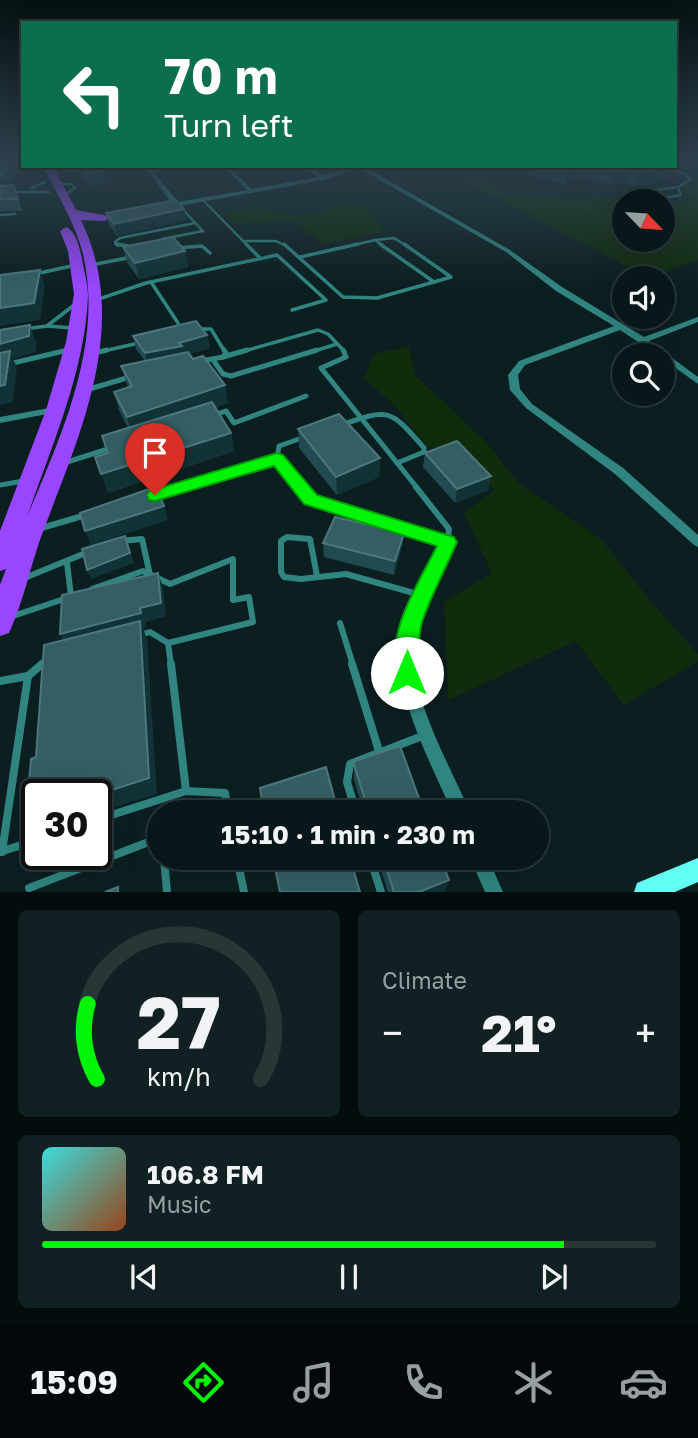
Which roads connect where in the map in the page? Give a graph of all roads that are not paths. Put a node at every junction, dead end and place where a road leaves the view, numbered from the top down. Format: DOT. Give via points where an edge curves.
graph roads {
  1 [pos="59,204"];
  2 [pos="63,204"];
  3 [pos="72,204"];
  4 [pos="176,204"];
  5 [pos="206,204"];
  6 [pos="426,204"];
  7 [pos="164,206"];
  8 [pos="15,214"];
  9 [pos="0,215"];
  10 [pos="195,223"];
  11 [pos="81,236"];
  12 [pos="374,240"];
  13 [pos="245,241"];
  14 [pos="150,242"];
  15 [pos="137,244"];
  16 [pos="173,248"];
  17 [pos="210,253"];
  18 [pos="145,254"];
  19 [pos="300,257"];
  20 [pos="260,258"];
  21 [pos="83,265"];
  22 [pos="28,275"];
  23 [pos="151,282"];
  24 [pos="434,282"];
  25 [pos="88,300"];
  26 [pos="292,310"];
  27 [pos="698,319"];
  28 [pos="612,322"];
  29 [pos="178,323"];
  30 [pos="47,326"];
  31 [pos="76,328"];
  32 [pos="615,329"];
  33 [pos="624,329"];
  34 [pos="12,331"];
  35 [pos="191,331"];
  36 [pos="643,340"];
  37 [pos="141,342"];
  38 [pos="337,344"];
  39 [pos="72,349"];
  40 [pos="91,354"];
  41 [pos="223,357"];
  42 [pos="213,360"];
  43 [pos="197,362"];
  44 [pos="0,366"];
  45 [pos="143,374"];
  46 [pos="698,381"];
  47 [pos="82,391"];
  48 [pos="306,396"];
  49 [pos="55,410"];
  50 [pos="361,418"];
  51 [pos="0,419"];
  52 [pos="200,420"];
  53 [pos="338,426"];
  54 [pos="314,434"];
  55 [pos="122,445"];
  56 [pos="277,459"];
  57 [pos="397,463"];
  58 [pos="57,466"];
  59 [pos="30,480"];
  60 [pos="0,485"];
  61 [pos="149,497"];
  62 [pos="97,512"];
  63 [pos="33,531"];
  64 [pos="698,542"];
  65 [pos="108,545"];
  66 [pos="446,546"];
  67 [pos="96,549"];
  68 [pos="1,558"];
  69 [pos="67,563"];
  70 [pos="150,575"];
  71 [pos="317,576"];
  72 [pos="14,582"];
  73 [pos="71,596"];
  74 [pos="424,596"];
  75 [pos="1,622"];
  76 [pos="341,623"];
  77 [pos="125,639"];
  78 [pos="168,643"];
  79 [pos="60,656"];
  80 [pos="28,676"];
  81 [pos="0,681"];
  82 [pos="428,734"];
  83 [pos="379,751"];
  84 [pos="186,791"];
  85 [pos="226,800"];
  86 [pos="352,800"];
  87 [pos="456,800"];
  88 [pos="112,815"];
  89 [pos="147,843"];
  90 [pos="21,845"];
  91 [pos="1,852"];
  92 [pos="165,870"];
  93 [pos="239,870"];
  94 [pos="374,870"];
  95 [pos="484,870"];
  96 [pos="698,870"];
  97 [pos="29,888"];
  98 [pos="167,892"];
  99 [pos="244,892"];
  100 [pos="381,892"];
  101 [pos="494,892"];
  102 [pos="646,892"];
  1 -- 21 [label="highway"];
  2 -- 11 [label="highway"];
  3 -- 11 [label="highway" via="87,218 110,217 86,226"];
  4 -- 7 [label="street"];
  4 -- 10 [label="lane"];
  5 -- 13 [label="lane"];
  6 -- 28 [label="street" via="508,251"];
  8 -- 9 [label="lane"];
  10 -- 14 [label="lane" via="203,231"];
  10 -- 15 [label="lane" via="116,242 121,247"];
  11 -- 21 [label="highway"];
  12 -- 19 [label="lane"];
  12 -- 24 [label="lane"];
  12 -- 24 [label="lane" via="394,238 451,277"];
  13 -- 19 [label="lane" via="276,241"];
  13 -- 20 [label="lane"];
  16 -- 17 [label="lane" via="202,246"];
  18 -- 21 [label="lane"];
  19 -- 24 [label="lane" via="352,300"];
  20 -- 23 [label="lane"];
  20 -- 26 [label="lane" via="277,255 326,300"];
  21 -- 22 [label="lane"];
  21 -- 25 [label="highway"];
  23 -- 25 [label="lane"];
  23 -- 29 [label="lane"];
  25 -- 30 [label="lane"];
  25 -- 31 [label="highway"];
  25 -- 40 [label="highway" via="95,336"];
  27 -- 36 [label="street"];
  30 -- 31 [label="lane"];
  30 -- 34 [label="lane"];
  31 -- 39 [label="highway"];
  32 -- 64 [label="street" via="522,363 513,375 515,390 528,406 619,471"];
  33 -- 36 [label="street"];
  35 -- 41 [label="lane" via="211,329 226,353"];
  36 -- 46 [label="street"];
  37 -- 40 [label="lane"];
  38 -- 41 [label="lane" via="324,330 318,330"];
  38 -- 42 [label="lane" via="231,376 223,374"];
  38 -- 50 [label="lane" via="346,358 321,368"];
  39 -- 44 [label="lane"];
  39 -- 49 [label="highway"];
  40 -- 47 [label="highway"];
  41 -- 42 [label="lane"];
  42 -- 43 [label="lane"];
  45 -- 47 [label="lane"];
  47 -- 58 [label="highway"];
  48 -- 52 [label="lane" via="234,423 226,411"];
  49 -- 51 [label="street"];
  49 -- 59 [label="highway"];
  50 -- 53 [label="lane"];
  50 -- 57 [label="lane"];
  50 -- 57 [label="lane" via="390,412 424,448 419,455"];
  54 -- 56 [label="lane" via="279,446"];
  55 -- 58 [label="lane"];
  56 -- 61 [label="lane"];
  56 -- 66 [label="lane" via="310,499"];
  57 -- 66 [label="lane" via="449,529"];
  58 -- 63 [label="highway"];
  59 -- 60 [label="lane"];
  59 -- 68 [label="highway" via="14,512"];
  62 -- 63 [label="lane"];
  63 -- 72 [label="highway"];
  65 -- 70 [label="lane" via="142,538"];
  66 -- 74 [label="street"];
  67 -- 69 [label="lane"];
  69 -- 72 [label="lane"];
  69 -- 73 [label="lane"];
  70 -- 73 [label="lane" via="143,571"];
  70 -- 78 [label="lane" via="170,584 233,559 233,600 249,597 253,622"];
  71 -- 71 [label="lane" via="284,578 281,541 287,537 310,539"];
  71 -- 74 [label="lane" via="346,574"];
  72 -- 75 [label="highway"];
  73 -- 75 [label="lane"];
  74 -- 82 [label="street" via="406,645 407,673"];
  76 -- 83 [label="lane"];
  77 -- 78 [label="lane" via="150,632"];
  78 -- 84 [label="lane"];
  79 -- 80 [label="lane" via="47,659"];
  80 -- 81 [label="lane"];
  80 -- 91 [label="lane"];
  82 -- 83 [label="lane"];
  82 -- 87 [label="street"];
  83 -- 86 [label="lane" via="350,764 346,782"];
  84 -- 85 [label="lane" via="225,793"];
  84 -- 88 [label="lane"];
  89 -- 97 [label="lane"];
  90 -- 91 [label="lane"];
  92 -- 98 [label="lane"];
  93 -- 99 [label="lane"];
  94 -- 100 [label="lane"];
  95 -- 101 [label="street"];
  96 -- 102 [label="main road"];
}
